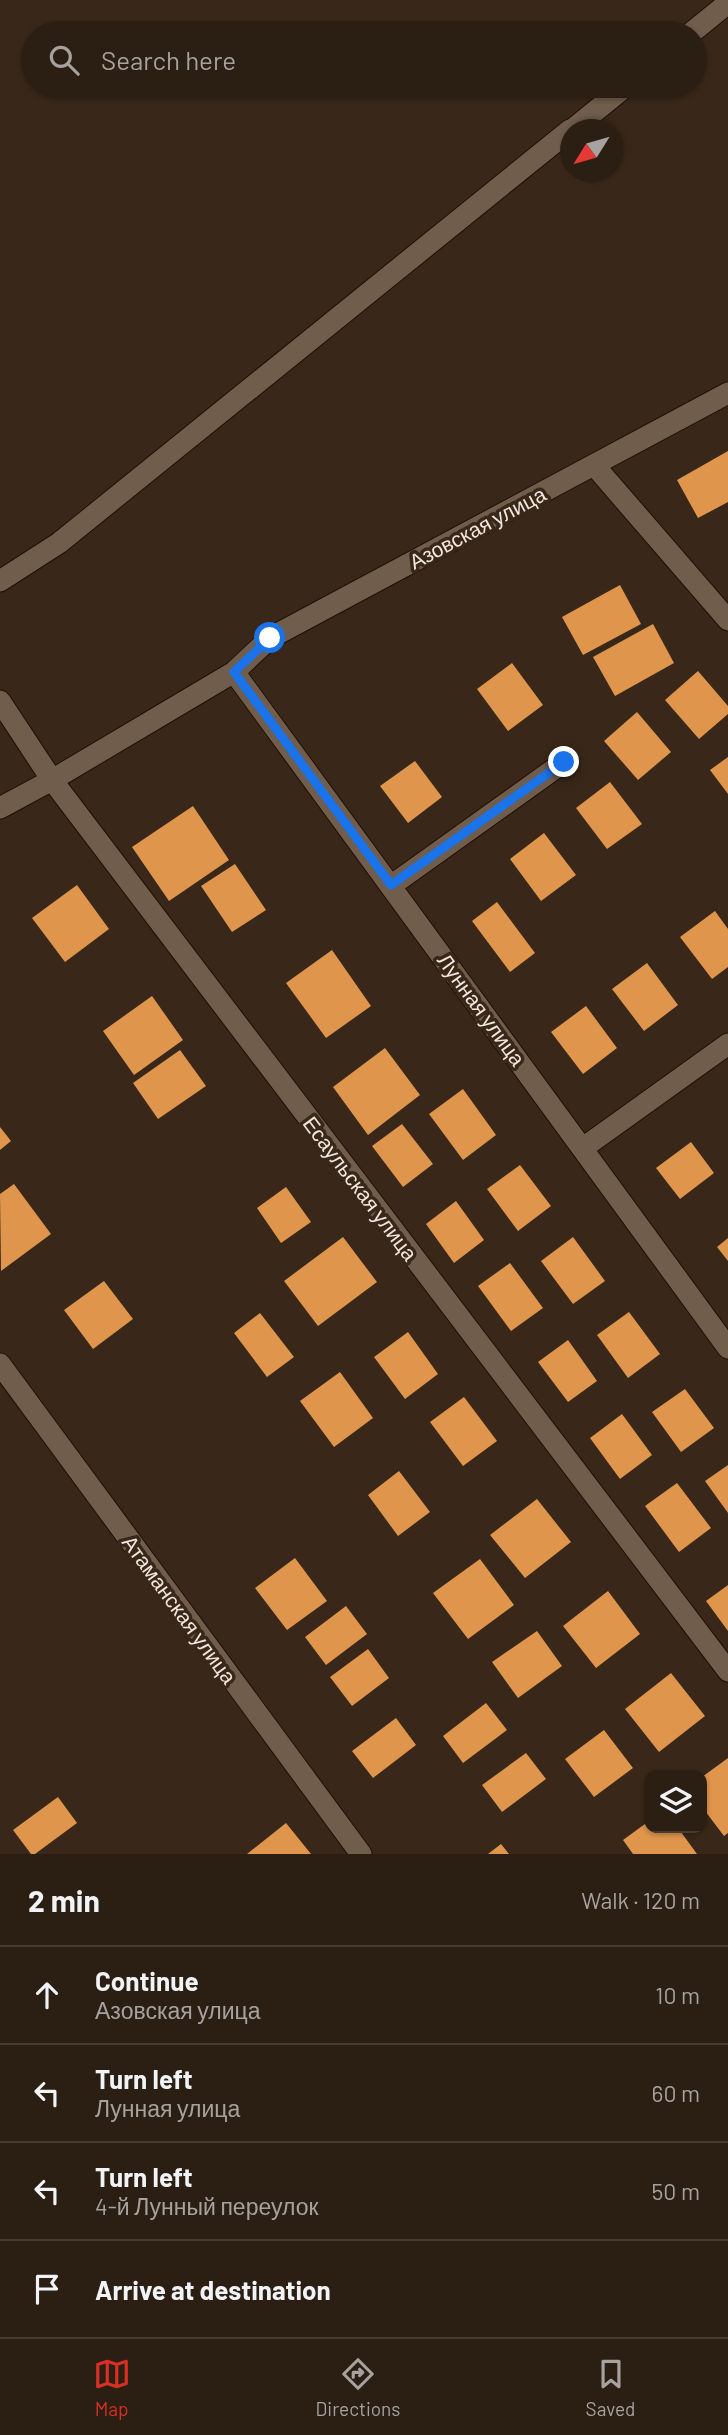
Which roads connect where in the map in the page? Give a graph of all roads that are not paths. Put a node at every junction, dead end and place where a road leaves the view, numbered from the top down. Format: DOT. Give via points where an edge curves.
graph roads {
  1 [pos="728,4"];
  2 [pos="706,21"];
  3 [pos="611,98"];
  4 [pos="585,119"];
  5 [pos="560,139"];
  6 [pos="728,393"];
  7 [pos="594,465"];
  8 [pos="0,581"];
  9 [pos="728,620"];
  10 [pos="234,672"];
  11 [pos="0,701"];
  12 [pos="564,762"];
  13 [pos="52,780"];
  14 [pos="0,808"];
  15 [pos="391,885"];
  16 [pos="728,1044"];
  17 [pos="583,1148"];
  18 [pos="728,1348"];
  19 [pos="0,1364"];
  20 [pos="728,1671"];
  21 [pos="361,1854"];
  1 -- 2 [label="street"];
  3 -- 4 [label="street"];
  5 -- 8 [label="street" via="58,543"];
  6 -- 7 [label="street, Азовская улица"];
  7 -- 9 [label="street"];
  7 -- 10 [label="street, Азовская улица" via="270,638"];
  10 -- 13 [label="street, Азовская улица"];
  10 -- 15 [label="street, Лунная улица"];
  11 -- 13 [label="street, Есаульская улица"];
  12 -- 15 [label="street"];
  13 -- 14 [label="street, Азовская улица"];
  13 -- 20 [label="street, Есаульская улица"];
  15 -- 17 [label="street, Лунная улица"];
  16 -- 17 [label="street"];
  17 -- 18 [label="street, Лунная улица"];
  19 -- 21 [label="street, Атаманская улица"];
}
